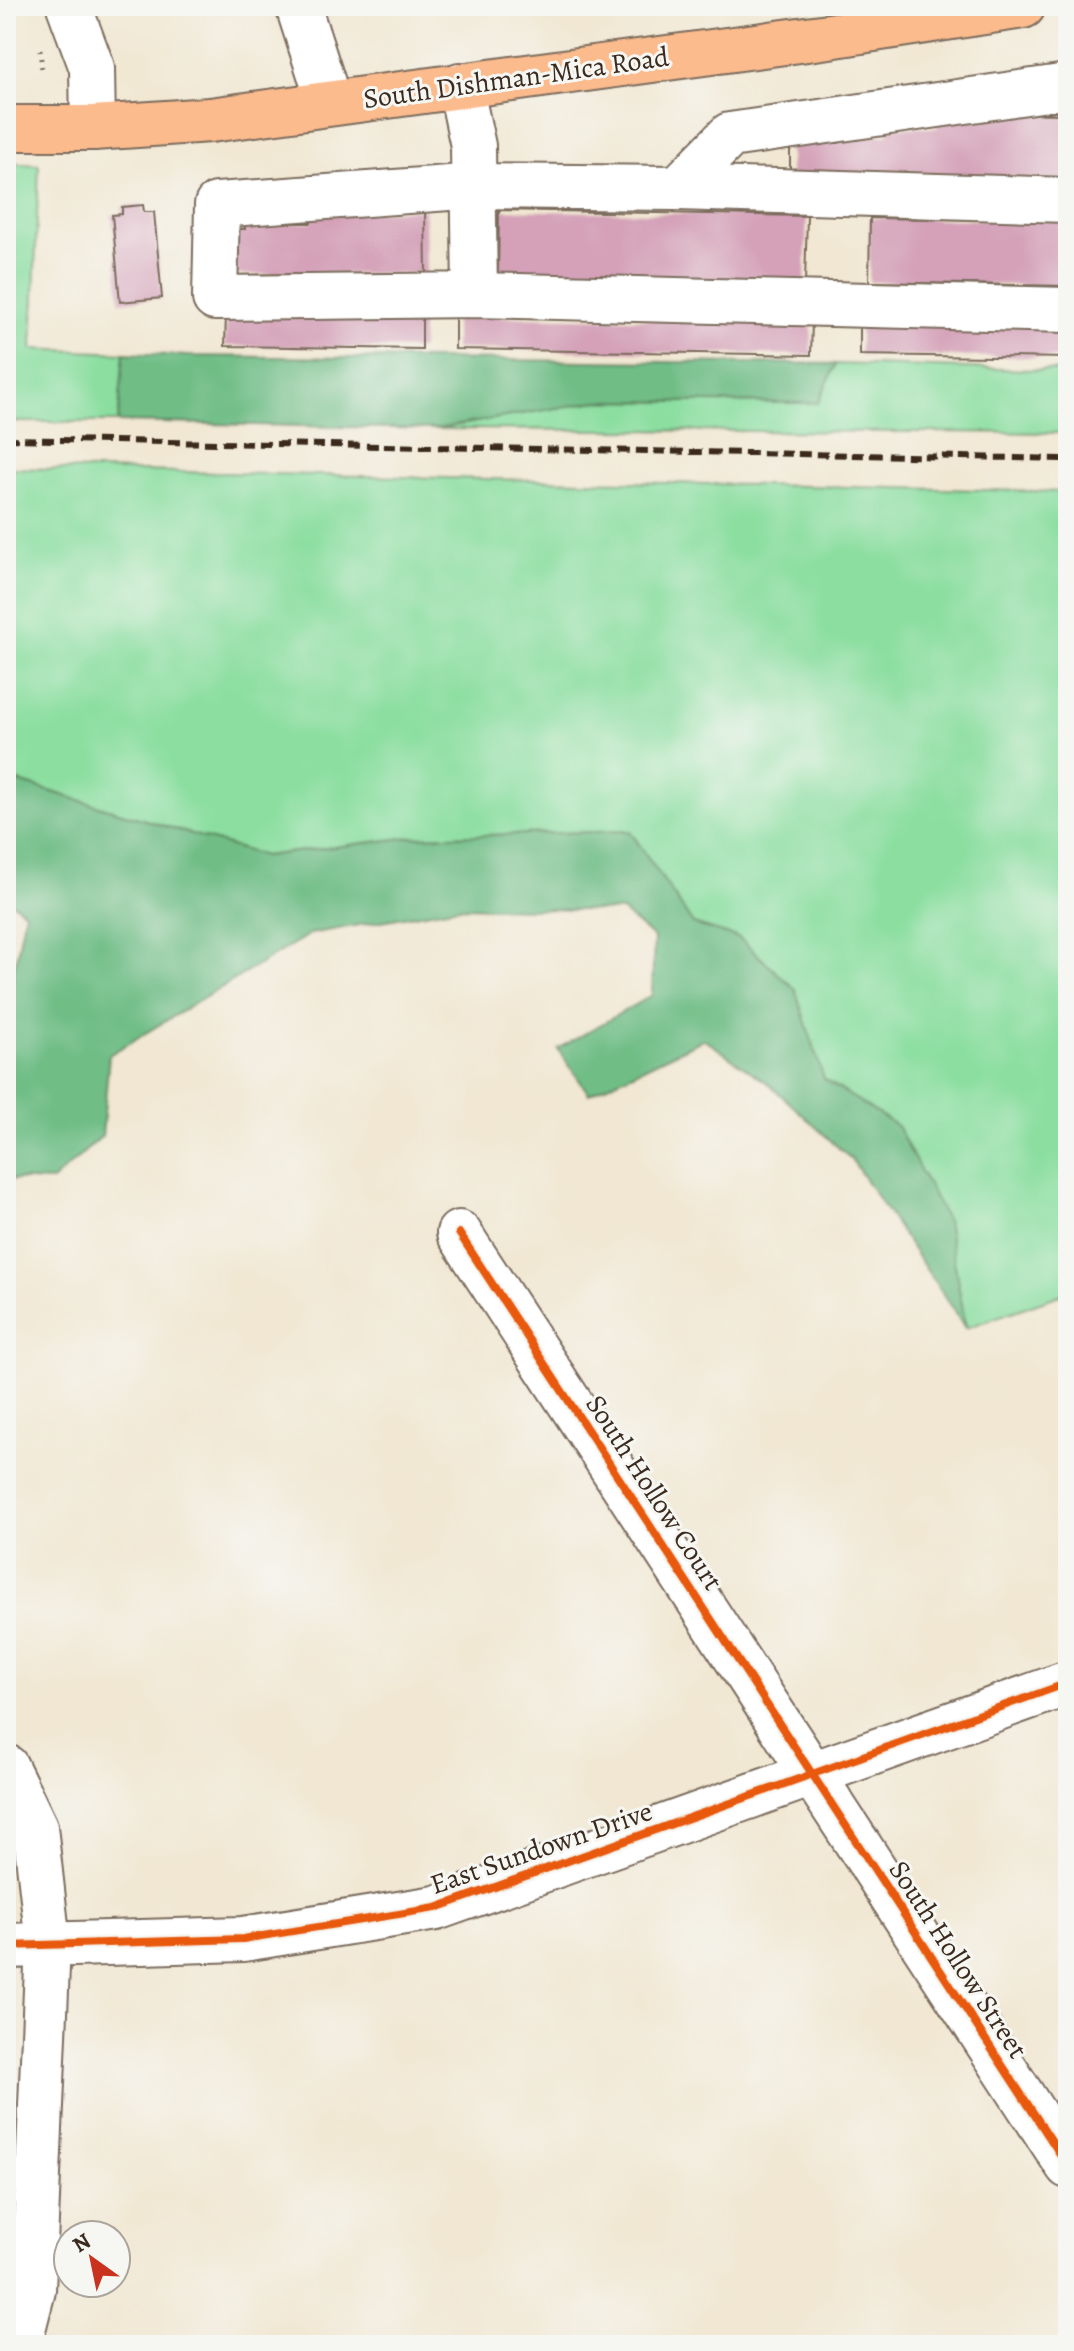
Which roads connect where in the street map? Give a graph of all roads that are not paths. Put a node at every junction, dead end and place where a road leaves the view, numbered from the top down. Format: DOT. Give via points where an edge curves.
graph roads {
  1 [pos="69,6"];
  2 [pos="298,6"];
  3 [pos="1023,6"];
  4 [pos="460,85"];
  5 [pos="1068,86"];
  6 [pos="329,102"];
  7 [pos="6,128"];
  8 [pos="93,128"];
  9 [pos="476,186"];
  10 [pos="678,188"];
  11 [pos="1068,200"];
  12 [pos="475,295"];
  13 [pos="1068,310"];
  14 [pos="459,1233"];
  15 [pos="1068,1683"];
  16 [pos="6,1767"];
  17 [pos="814,1775"];
  18 [pos="27,1945"];
  19 [pos="1068,2166"];
  20 [pos="19,2345"];
  1 -- 8 [label="street" via="92,68"];
  2 -- 6 [label="street"];
  3 -- 4 [label="main road, South Dishman-Mica Road"];
  4 -- 6 [label="main road, South Dishman-Mica Road"];
  4 -- 9 [label="street"];
  5 -- 10 [label="street" via="730,135"];
  6 -- 8 [label="main road, South Dishman-Mica Road" via="210,120"];
  7 -- 8 [label="main road, South Dishman-Mica Road"];
  9 -- 10 [label="street"];
  9 -- 12 [label="street"];
  9 -- 12 [label="street" via="217,205 215,298"];
  10 -- 11 [label="street"];
  12 -- 13 [label="street"];
  14 -- 17 [label="street, South Hollow Court"];
  15 -- 17 [label="street, East Sundown Drive"];
  16 -- 18 [label="street" via="35,1827"];
  17 -- 18 [label="street, East Sundown Drive" via="436,1908 243,1939"];
  17 -- 19 [label="street, South Hollow Street"];
  18 -- 20 [label="street" via="33,2290"];
}
